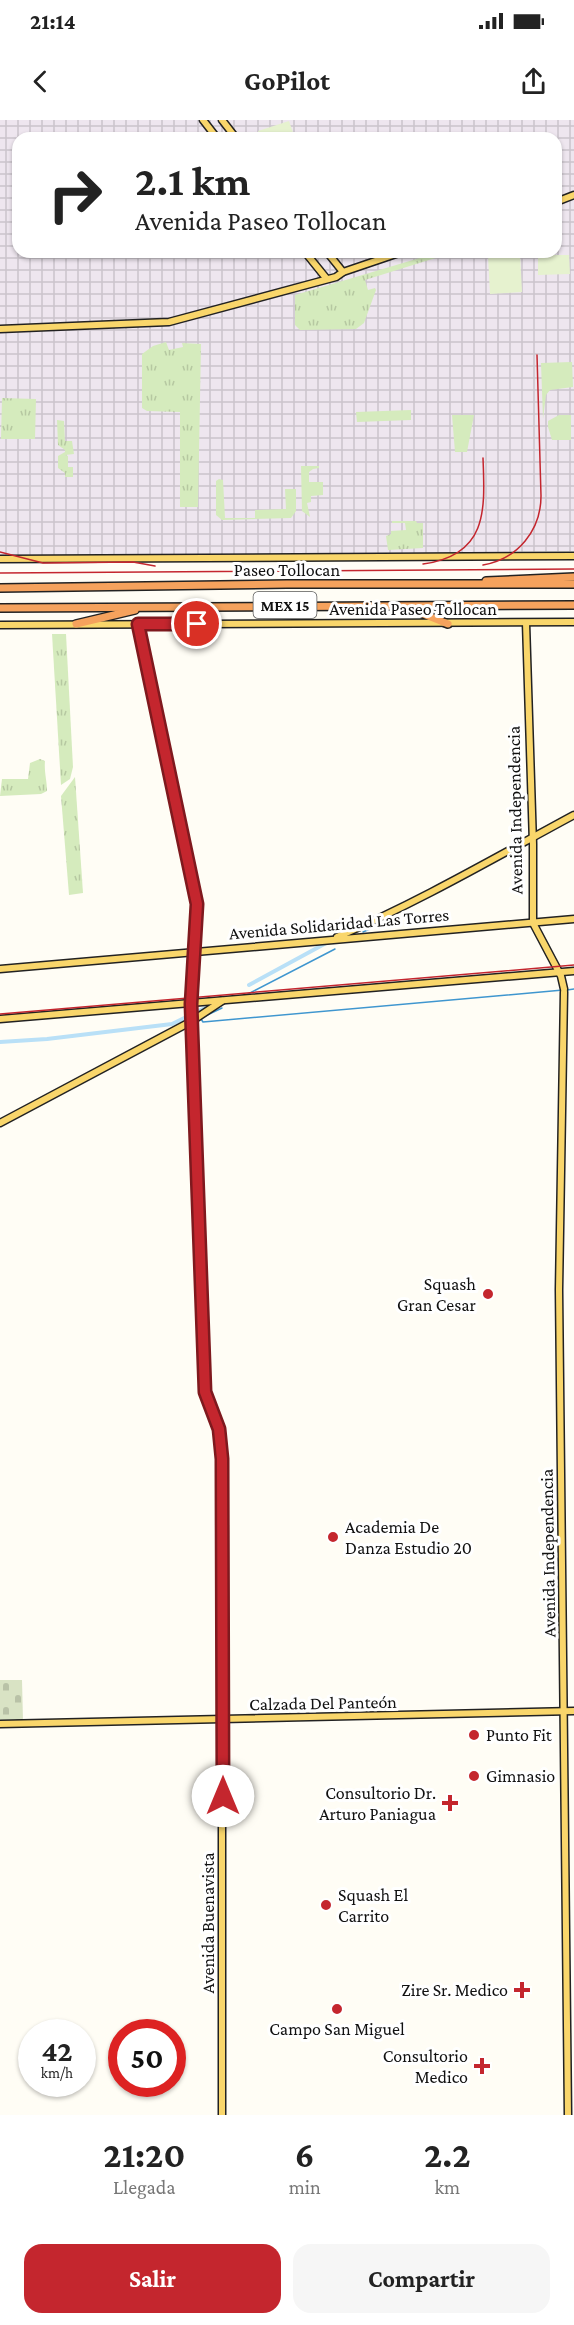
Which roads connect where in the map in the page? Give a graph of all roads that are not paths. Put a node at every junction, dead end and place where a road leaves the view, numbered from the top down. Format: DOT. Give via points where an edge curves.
graph roads {
  1 [pos="203,120"];
  2 [pos="222,120"];
  3 [pos="212,132"];
  4 [pos="231,132"];
  5 [pos="310,258"];
  6 [pos="332,258"];
  7 [pos="384,258"];
  8 [pos="343,272"];
  9 [pos="326,278"];
  10 [pos="0,329"];
  11 [pos="574,556"];
  12 [pos="0,559"];
  13 [pos="574,577"];
  14 [pos="574,584"];
  15 [pos="444,585"];
  16 [pos="0,588"];
  17 [pos="573,605"];
  18 [pos="400,606"];
  19 [pos="156,607"];
  20 [pos="0,608"];
  21 [pos="574,622"];
  22 [pos="526,623"];
  23 [pos="76,624"];
  24 [pos="138,624"];
  25 [pos="448,624"];
  26 [pos="0,625"];
  27 [pos="574,815"];
  28 [pos="532,841"];
  29 [pos="574,919"];
  30 [pos="532,923"];
  31 [pos="331,939"];
  32 [pos="195,951"];
  33 [pos="0,969"];
  34 [pos="574,971"];
  35 [pos="558,972"];
  36 [pos="225,999"];
  37 [pos="191,1004"];
  38 [pos="192,1017"];
  39 [pos="0,1019"];
  40 [pos="0,1121"];
  41 [pos="564,1712"];
  42 [pos="574,1712"];
  43 [pos="223,1720"];
  44 [pos="0,1724"];
  45 [pos="222,2115"];
  46 [pos="568,2115"];
  1 -- 3 [label="main road"];
  2 -- 4 [label="main road"];
  5 -- 9 [label="main road"];
  6 -- 8 [label="main road"];
  7 -- 8 [label="main road"];
  8 -- 9 [label="main road"];
  9 -- 10 [label="main road" via="169,322"];
  11 -- 12 [label="main road"];
  13 -- 15 [label="highway"];
  14 -- 15 [label="highway, Paseo Tollocan / MEX 15"];
  15 -- 16 [label="highway, Paseo Tollocan / MEX 15"];
  17 -- 18 [label="highway, Paseo Tollocan / MEX 15"];
  18 -- 19 [label="highway, Paseo Tollocan / MEX 15"];
  18 -- 25 [label="highway"];
  19 -- 20 [label="highway, Paseo Tollocan / MEX 15"];
  19 -- 23 [label="highway"];
  21 -- 22 [label="main road, Avenida Paseo Tollocan"];
  22 -- 25 [label="main road, Avenida Paseo Tollocan"];
  22 -- 28 [label="main road, Avenida Independencia"];
  23 -- 24 [label="main road, Avenida Paseo Tollocan"];
  23 -- 26 [label="main road, Avenida Paseo Tollocan"];
  24 -- 25 [label="main road, Avenida Paseo Tollocan"];
  24 -- 32 [label="main road, Avenida Buenavista" via="196,896"];
  27 -- 28 [label="main road"];
  28 -- 30 [label="main road, Avenida Independencia"];
  28 -- 31 [label="main road" via="373,922"];
  29 -- 30 [label="main road, Avenida Solidaridad Las Torres"];
  30 -- 31 [label="main road, Avenida Solidaridad Las Torres"];
  30 -- 35 [label="main road, Avenida Independencia"];
  31 -- 32 [label="main road, Avenida Solidaridad Las Torres"];
  32 -- 33 [label="main road, Avenida Solidaridad Las Torres"];
  32 -- 37 [label="main road, Avenida Buenavista"];
  34 -- 35 [label="main road"];
  35 -- 36 [label="main road"];
  35 -- 41 [label="main road, Avenida Independencia" via="564,990 560,1290"];
  36 -- 37 [label="main road"];
  36 -- 38 [label="main road"];
  37 -- 38 [label="main road, Avenida Buenavista"];
  37 -- 39 [label="main road"];
  38 -- 40 [label="main road"];
  38 -- 40 [label="main road"];
  38 -- 43 [label="main road, Avenida Buenavista" via="205,1392 222,1442"];
  41 -- 42 [label="main road, Calzada Del Panteón"];
  41 -- 43 [label="main road, Calzada Del Panteón"];
  41 -- 46 [label="main road, Avenida Independencia"];
  43 -- 44 [label="main road, Calzada Del Panteón"];
  43 -- 45 [label="main road, Avenida Buenavista"];
}
